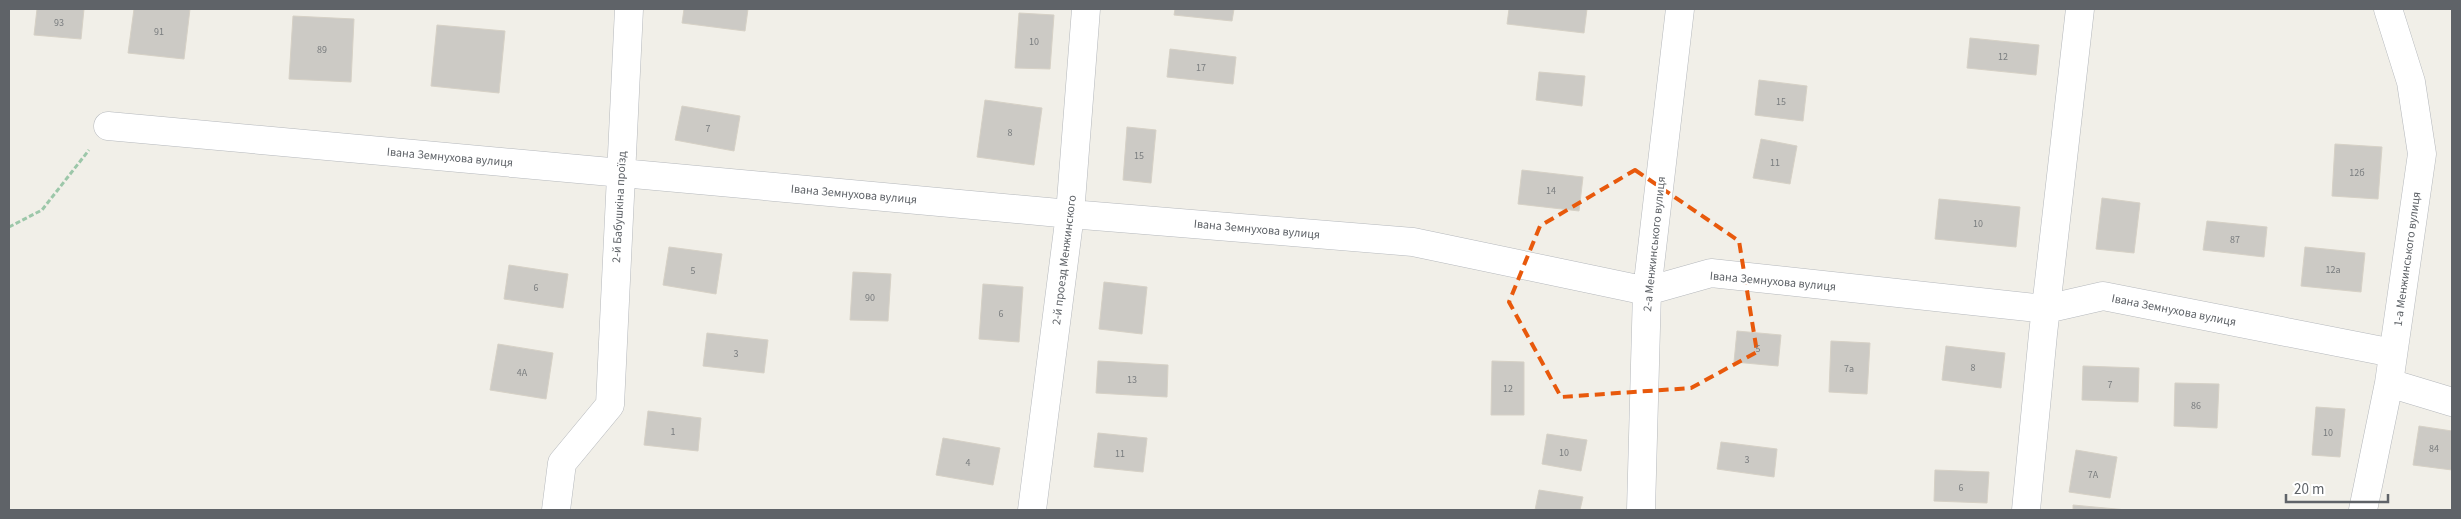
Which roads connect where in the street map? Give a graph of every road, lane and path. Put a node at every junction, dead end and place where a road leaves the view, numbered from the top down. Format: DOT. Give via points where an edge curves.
graph roads {
  1 [pos="629,9"];
  2 [pos="1086,9"];
  3 [pos="1680,9"];
  4 [pos="2080,9"];
  5 [pos="2388,9"];
  6 [pos="108,126"];
  7 [pos="620,173"];
  8 [pos="1070,214"];
  9 [pos="9,228"];
  10 [pos="1647,291"];
  11 [pos="2046,309"];
  12 [pos="2393,353"];
  13 [pos="2389,382"];
  14 [pos="2452,402"];
  15 [pos="556,510"];
  16 [pos="1032,510"];
  17 [pos="1641,510"];
  18 [pos="2026,510"];
  19 [pos="2363,510"];
  1 -- 7 [label="street, 2-й Бабушкіна проїзд"];
  2 -- 8 [label="street, 2-й проезд Менжинского"];
  3 -- 10 [label="street, 2-а Менжинського вулиця"];
  4 -- 11 [label="street"];
  5 -- 12 [label="street, 1-а Менжинського вулиця" via="2411,82 2422,154"];
  6 -- 7 [label="street, Івана Земнухова вулиця"];
  6 -- 9 [label="path" via="42,210"];
  7 -- 8 [label="street, Івана Земнухова вулиця"];
  7 -- 15 [label="street, 2-й Бабушкіна проїзд" via="610,405 562,463"];
  8 -- 10 [label="street, Івана Земнухова вулиця" via="1413,242"];
  8 -- 16 [label="street, 2-й проезд Менжинского"];
  10 -- 11 [label="street, Івана Земнухова вулиця" via="1711,273"];
  10 -- 17 [label="street, 2-а Менжинського вулиця"];
  11 -- 12 [label="street, Івана Земнухова вулиця" via="2103,296"];
  11 -- 18 [label="street"];
  12 -- 13 [label="street, 1-а Менжинського вулиця"];
  13 -- 14 [label="street"];
  13 -- 19 [label="street, 1-а Менжинського вулиця"];
}
